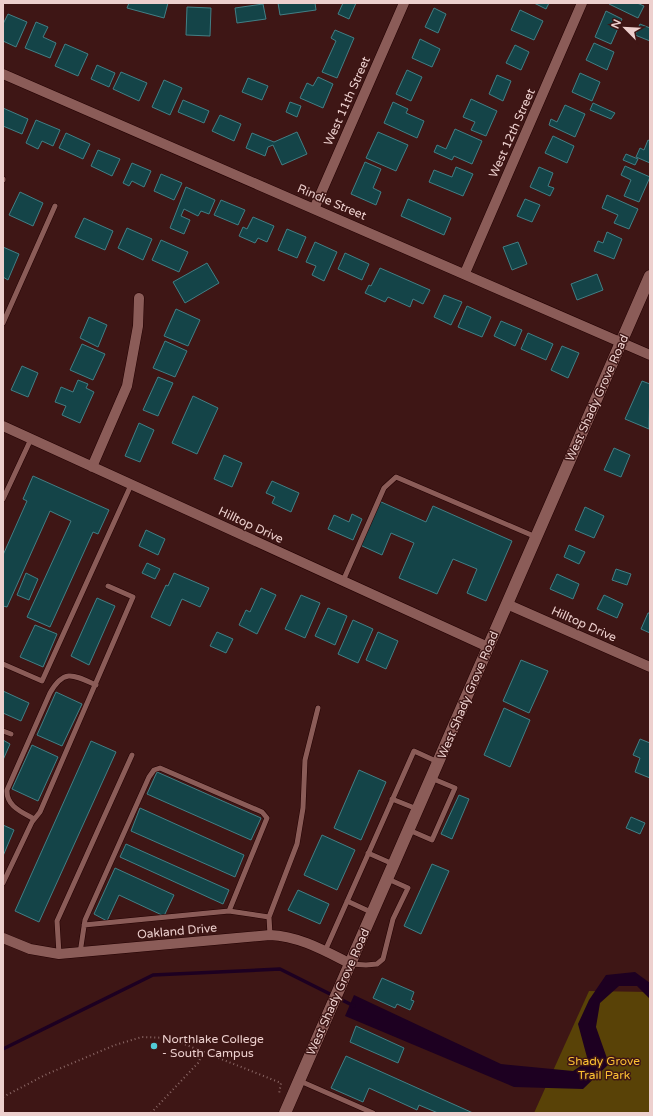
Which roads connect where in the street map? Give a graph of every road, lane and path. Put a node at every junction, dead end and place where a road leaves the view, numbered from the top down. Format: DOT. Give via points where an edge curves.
graph roads {
  1 [pos="404,3"];
  2 [pos="582,3"];
  3 [pos="3,74"];
  4 [pos="55,206"];
  5 [pos="314,209"];
  6 [pos="465,274"];
  7 [pos="650,276"];
  8 [pos="139,298"];
  9 [pos="3,323"];
  10 [pos="621,343"];
  11 [pos="650,355"];
  12 [pos="3,426"];
  13 [pos="31,439"];
  14 [pos="92,467"];
  15 [pos="131,485"];
  16 [pos="3,500"];
  17 [pos="536,537"];
  18 [pos="343,581"];
  19 [pos="108,586"];
  20 [pos="507,604"];
  21 [pos="488,647"];
  22 [pos="3,664"];
  23 [pos="650,667"];
  24 [pos="96,685"];
  25 [pos="318,708"];
  26 [pos="3,731"];
  27 [pos="11,734"];
  28 [pos="132,755"];
  29 [pos="438,762"];
  30 [pos="431,778"];
  31 [pos="392,798"];
  32 [pos="418,809"];
  33 [pos="34,819"];
  34 [pos="409,830"];
  35 [pos="368,853"];
  36 [pos="394,865"];
  37 [pos="388,879"];
  38 [pos="3,883"];
  39 [pos="347,901"];
  40 [pos="229,911"];
  41 [pos="373,913"];
  42 [pos="269,917"];
  43 [pos="84,925"];
  44 [pos="270,935"];
  45 [pos="3,938"];
  46 [pos="325,951"];
  47 [pos="80,953"];
  48 [pos="59,954"];
  49 [pos="351,964"];
  50 [pos="204,1051"];
  51 [pos="299,1081"];
  52 [pos="279,1096"];
  53 [pos="3,1097"];
  54 [pos="151,1113"];
  55 [pos="285,1113"];
  56 [pos="373,1113"];
  1 -- 5 [label="street, West 11th Street"];
  2 -- 6 [label="street, West 12th Street"];
  3 -- 5 [label="street, Rindie Street"];
  4 -- 9 [label="lane"];
  5 -- 6 [label="street, Rindie Street"];
  6 -- 10 [label="street, Rindie Street"];
  7 -- 10 [label="main road, West Shady Grove Road"];
  8 -- 14 [label="street" via="138,326 127,386"];
  10 -- 11 [label="street, Rindie Street"];
  10 -- 17 [label="main road, West Shady Grove Road"];
  12 -- 13 [label="street, Hilltop Drive"];
  13 -- 14 [label="street, Hilltop Drive"];
  13 -- 16 [label="lane"];
  14 -- 15 [label="street, Hilltop Drive"];
  15 -- 18 [label="street, Hilltop Drive"];
  15 -- 22 [label="lane" via="42,681"];
  17 -- 18 [label="lane" via="396,477 384,488"];
  17 -- 20 [label="main road, West Shady Grove Road"];
  18 -- 21 [label="street, Hilltop Drive"];
  19 -- 24 [label="lane" via="133,597"];
  20 -- 21 [label="main road, West Shady Grove Road"];
  20 -- 23 [label="street, Hilltop Drive"];
  21 -- 29 [label="main road, West Shady Grove Road"];
  24 -- 33 [label="lane" via="40,812"];
  24 -- 33 [label="lane" via="71,675 62,677 50,693 7,790 7,796 16,809"];
  25 -- 42 [label="lane" via="305,760 303,808 297,844"];
  26 -- 27 [label="lane"];
  28 -- 48 [label="lane" via="57,921"];
  29 -- 30 [label="main road, West Shady Grove Road"];
  29 -- 31 [label="lane" via="414,751"];
  30 -- 32 [label="main road, West Shady Grove Road"];
  30 -- 34 [label="lane" via="455,788 432,840"];
  31 -- 32 [label="lane"];
  31 -- 35 [label="lane"];
  32 -- 34 [label="main road, West Shady Grove Road"];
  33 -- 38 [label="lane"];
  34 -- 36 [label="main road, West Shady Grove Road"];
  35 -- 36 [label="lane"];
  35 -- 39 [label="lane"];
  36 -- 37 [label="main road, West Shady Grove Road"];
  37 -- 41 [label="main road, West Shady Grove Road"];
  37 -- 49 [label="lane" via="408,888 393,919 383,959 377,964"];
  39 -- 41 [label="lane"];
  39 -- 46 [label="lane"];
  40 -- 42 [label="lane"];
  40 -- 43 [label="lane"];
  40 -- 43 [label="lane" via="267,818 262,812 160,768 154,770 150,777"];
  41 -- 49 [label="main road, West Shady Grove Road"];
  42 -- 44 [label="lane"];
  43 -- 47 [label="lane"];
  44 -- 46 [label="street, Oakland Drive" via="300,940"];
  44 -- 47 [label="street, Oakland Drive"];
  45 -- 48 [label="street, Oakland Drive" via="30,949"];
  46 -- 49 [label="street, Oakland Drive"];
  47 -- 48 [label="street, Oakland Drive"];
  49 -- 51 [label="main road, West Shady Grove Road"];
  50 -- 52 [label="path" via="282,1083"];
  50 -- 53 [label="path" via="169,1038 129,1039 34,1079"];
  50 -- 54 [label="path" via="198,1063"];
  51 -- 55 [label="main road, West Shady Grove Road"];
  51 -- 56 [label="lane"];
}
